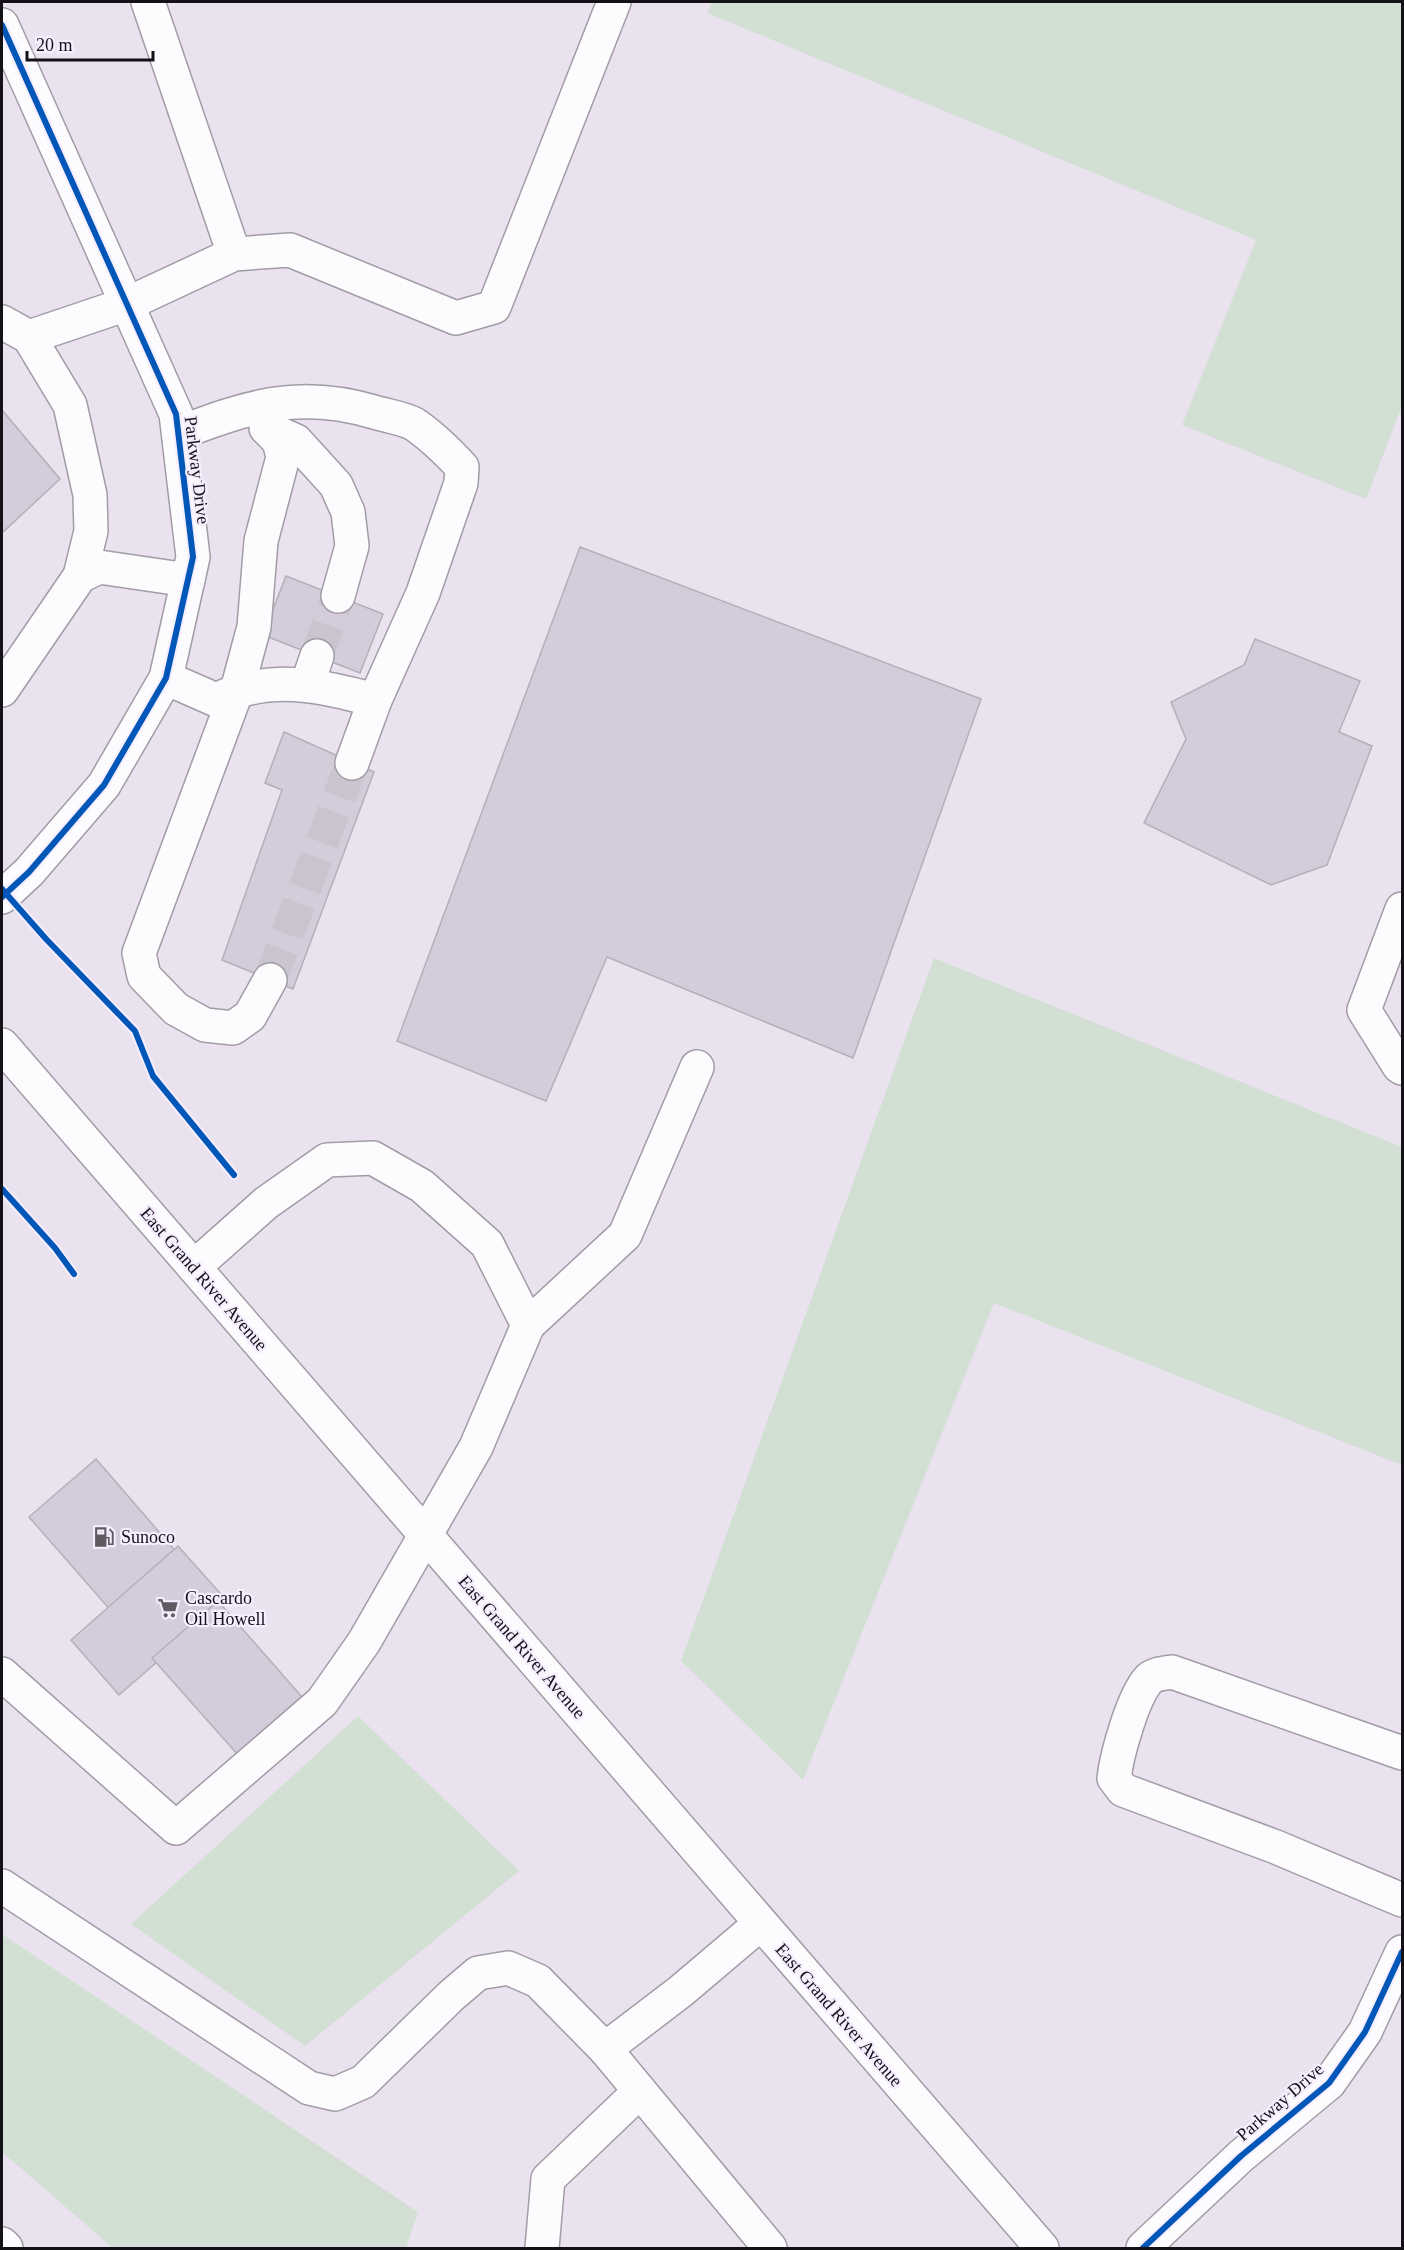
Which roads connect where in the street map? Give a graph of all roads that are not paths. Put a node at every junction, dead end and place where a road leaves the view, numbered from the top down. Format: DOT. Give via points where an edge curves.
graph roads {
  1 [pos="148,2"];
  2 [pos="614,2"];
  3 [pos="2,25"];
  4 [pos="234,254"];
  5 [pos="127,304"];
  6 [pos="15,330"];
  7 [pos="238,410"];
  8 [pos="266,428"];
  9 [pos="179,433"];
  10 [pos="80,576"];
  11 [pos="188,580"];
  12 [pos="338,596"];
  13 [pos="166,678"];
  14 [pos="2,690"];
  15 [pos="237,690"];
  16 [pos="375,700"];
  17 [pos="352,762"];
  18 [pos="2,897"];
  19 [pos="1402,909"];
  20 [pos="270,980"];
  21 [pos="2,1045"];
  22 [pos="697,1067"];
  23 [pos="1402,1068"];
  24 [pos="194,1268"];
  25 [pos="528,1325"];
  26 [pos="426,1535"];
  27 [pos="2,1674"];
  28 [pos="1402,1754"];
  29 [pos="2,1886"];
  30 [pos="1402,1900"];
  31 [pos="760,1924"];
  32 [pos="1402,1952"];
  33 [pos="605,2049"];
  34 [pos="639,2092"];
  35 [pos="2,2244"];
  36 [pos="6,2248"];
  37 [pos="542,2248"];
  38 [pos="770,2248"];
  39 [pos="1042,2248"];
  40 [pos="1143,2248"];
  1 -- 4 [label="main road"];
  2 -- 4 [label="main road" via="494,307 456,318 290,250"];
  3 -- 5 [label="main road, Parkway Drive"];
  4 -- 5 [label="main road"];
  5 -- 6 [label="main road"];
  5 -- 9 [label="main road, Parkway Drive" via="176,414"];
  6 -- 10 [label="main road" via="70,405 90,495 91,531"];
  7 -- 8 [label="main road"];
  7 -- 9 [label="main road"];
  7 -- 16 [label="main road" via="303,400 349,405 411,423 437,441 462,467 461,483 423,593"];
  8 -- 12 [label="main road" via="296,441 336,485 348,512 352,546"];
  8 -- 15 [label="main road" via="279,441 283,457 261,541 254,627"];
  9 -- 11 [label="main road, Parkway Drive" via="193,557"];
  10 -- 11 [label="main road" via="99,567"];
  10 -- 14 [label="main road"];
  11 -- 13 [label="main road, Parkway Drive"];
  13 -- 15 [label="main road" via="216,700"];
  13 -- 18 [label="main road, Parkway Drive" via="104,785 29,872"];
  15 -- 16 [label="main road" via="289,683 312,671"];
  15 -- 20 [label="main road" via="139,953 144,976 176,1009 206,1025 233,1028 250,1016"];
  16 -- 17 [label="main road"];
  19 -- 23 [label="main road" via="1364,1010"];
  21 -- 24 [label="main road, East Grand River Avenue"];
  22 -- 25 [label="main road" via="626,1235"];
  24 -- 25 [label="main road" via="266,1203 327,1160 373,1158 422,1186 486,1244"];
  24 -- 26 [label="main road, East Grand River Avenue"];
  25 -- 26 [label="main road" via="476,1447"];
  26 -- 27 [label="main road" via="364,1642 322,1702 176,1828"];
  26 -- 31 [label="main road, East Grand River Avenue"];
  28 -- 30 [label="main road" via="1172,1672 1151,1677 1141,1690 1114,1778 1123,1790"];
  29 -- 33 [label="main road" via="309,2088 335,2094 363,2082 478,1973 508,1968 538,1981"];
  31 -- 33 [label="main road"];
  31 -- 39 [label="main road, East Grand River Avenue"];
  32 -- 40 [label="main road, Parkway Drive" via="1365,2032 1329,2083 1241,2156"];
  33 -- 34 [label="main road"];
  34 -- 37 [label="main road" via="548,2178"];
  34 -- 38 [label="main road"];
  35 -- 36 [label="main road"];
}
